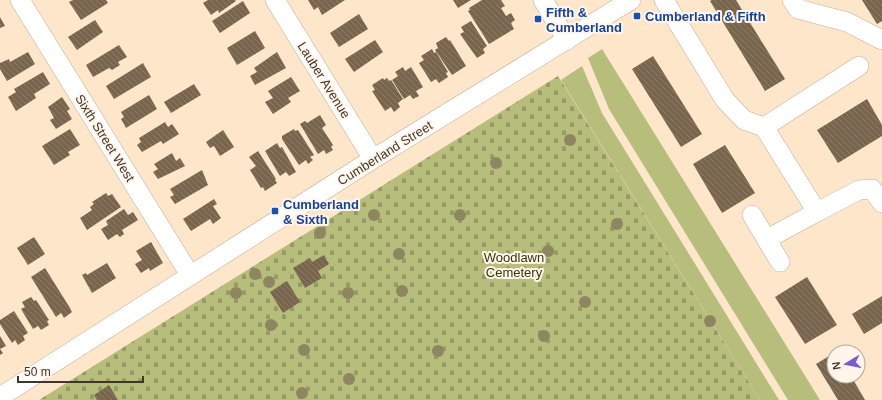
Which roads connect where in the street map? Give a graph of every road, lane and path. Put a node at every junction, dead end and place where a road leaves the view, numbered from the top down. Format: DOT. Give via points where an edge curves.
graph roads {
  1 [pos="20,0"];
  2 [pos="275,0"];
  3 [pos="543,0"];
  4 [pos="630,0"];
  5 [pos="664,0"];
  6 [pos="792,0"];
  7 [pos="567,40"];
  8 [pos="882,40"];
  9 [pos="859,66"];
  10 [pos="764,127"];
  11 [pos="373,159"];
  12 [pos="882,203"];
  13 [pos="818,212"];
  14 [pos="752,215"];
  15 [pos="767,239"];
  16 [pos="780,262"];
  17 [pos="190,275"];
  18 [pos="0,397"];
  1 -- 17 [label="street, Sixth Street West"];
  2 -- 11 [label="street, Lauber Avenue"];
  3 -- 7 [label="street"];
  4 -- 7 [label="street, Cumberland Street"];
  5 -- 10 [label="street" via="725,100 744,120"];
  6 -- 8 [label="street" via="798,9 847,22"];
  7 -- 11 [label="street, Cumberland Street"];
  9 -- 10 [label="street"];
  10 -- 13 [label="street"];
  11 -- 17 [label="street, Cumberland Street"];
  12 -- 13 [label="street" via="872,189 859,190"];
  13 -- 15 [label="street"];
  14 -- 15 [label="street"];
  15 -- 16 [label="street"];
  17 -- 18 [label="street, Cumberland Street"];
}
